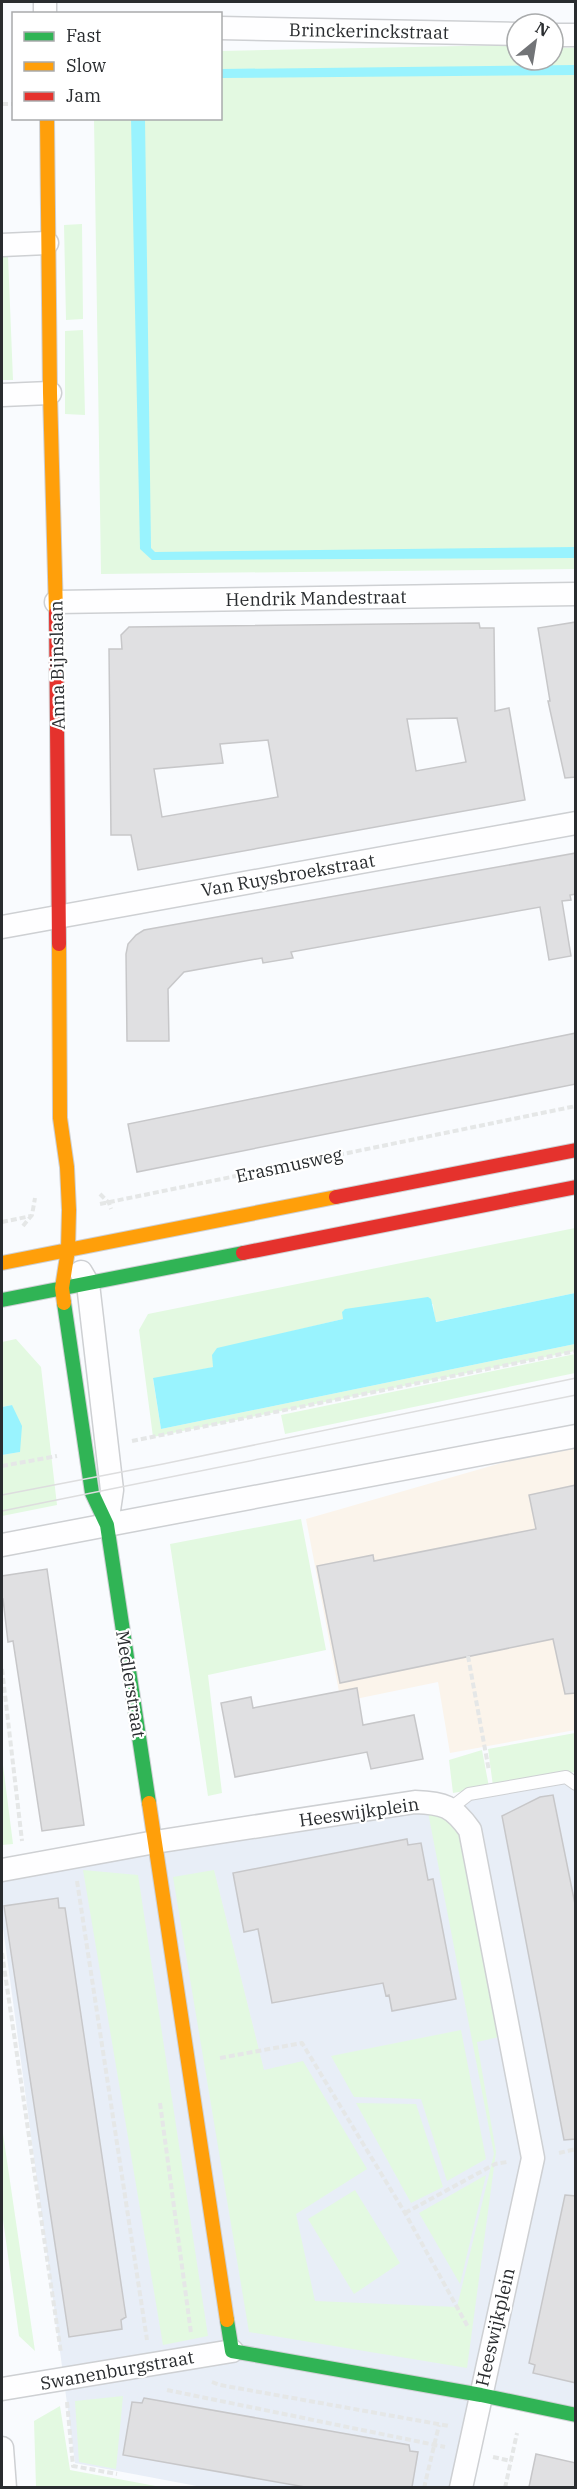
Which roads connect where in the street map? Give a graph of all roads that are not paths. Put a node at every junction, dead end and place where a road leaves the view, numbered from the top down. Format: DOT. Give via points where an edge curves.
graph roads {
  1 [pos="222,28"];
  2 [pos="505,34"];
  3 [pos="47,120"];
  4 [pos="47,243"];
  5 [pos="2,245"];
  6 [pos="50,393"];
  7 [pos="2,394"];
  8 [pos="576,594"];
  9 [pos="56,602"];
  10 [pos="576,823"];
  11 [pos="60,916"];
  12 [pos="2,927"];
  13 [pos="576,1150"];
  14 [pos="576,1187"];
  15 [pos="68,1250"];
  16 [pos="2,1263"];
  17 [pos="88,1284"];
  18 [pos="62,1288"];
  19 [pos="2,1300"];
  20 [pos="576,1436"];
  21 [pos="96,1448"];
  22 [pos="106,1525"];
  23 [pos="2,1545"];
  24 [pos="576,1784"];
  25 [pos="452,1808"];
  26 [pos="155,1842"];
  27 [pos="2,1870"];
  28 [pos="232,2351"];
  29 [pos="2,2389"];
  30 [pos="481,2395"];
  31 [pos="576,2415"];
  32 [pos="2,2448"];
  33 [pos="5,2487"];
  34 [pos="461,2487"];
  1 -- 2 [label="street, Brinckerinckstraat"];
  3 -- 4 [label="street, Anna Bijnslaan"];
  4 -- 5 [label="street"];
  4 -- 6 [label="street, Anna Bijnslaan"];
  6 -- 7 [label="street"];
  6 -- 9 [label="street, Anna Bijnslaan"];
  8 -- 9 [label="street, Hendrik Mandestraat"];
  9 -- 11 [label="street, Anna Bijnslaan"];
  10 -- 11 [label="street, Van Ruysbroekstraat"];
  11 -- 12 [label="street, Van Ruysbroekstraat"];
  11 -- 15 [label="street, Anna Bijnslaan" via="60,1118 67,1167"];
  13 -- 15 [label="street"];
  14 -- 17 [label="street"];
  15 -- 16 [label="street"];
  15 -- 17 [label="street"];
  15 -- 18 [label="street, Medlerstraat"];
  17 -- 18 [label="street"];
  17 -- 21 [label="street, Medlerstraat"];
  18 -- 19 [label="street"];
  18 -- 21 [label="street, Medlerstraat"];
  20 -- 22 [label="street"];
  21 -- 22 [label="street, Medlerstraat" via="112,1490"];
  22 -- 23 [label="street"];
  22 -- 26 [label="street, Medlerstraat"];
  24 -- 25 [label="lane" via="566,1777 492,1789 469,1794"];
  25 -- 26 [label="street, Heeswijkplein" via="415,1802"];
  25 -- 30 [label="street, Heeswijkplein" via="470,1830 532,2158"];
  26 -- 27 [label="street, Heeswijkplein"];
  26 -- 28 [label="street"];
  28 -- 29 [label="street, Swanenburgstraat"];
  28 -- 30 [label="street, Heeswijkplein"];
  30 -- 31 [label="street"];
  30 -- 34 [label="street"];
  32 -- 33 [label="street"];
}
